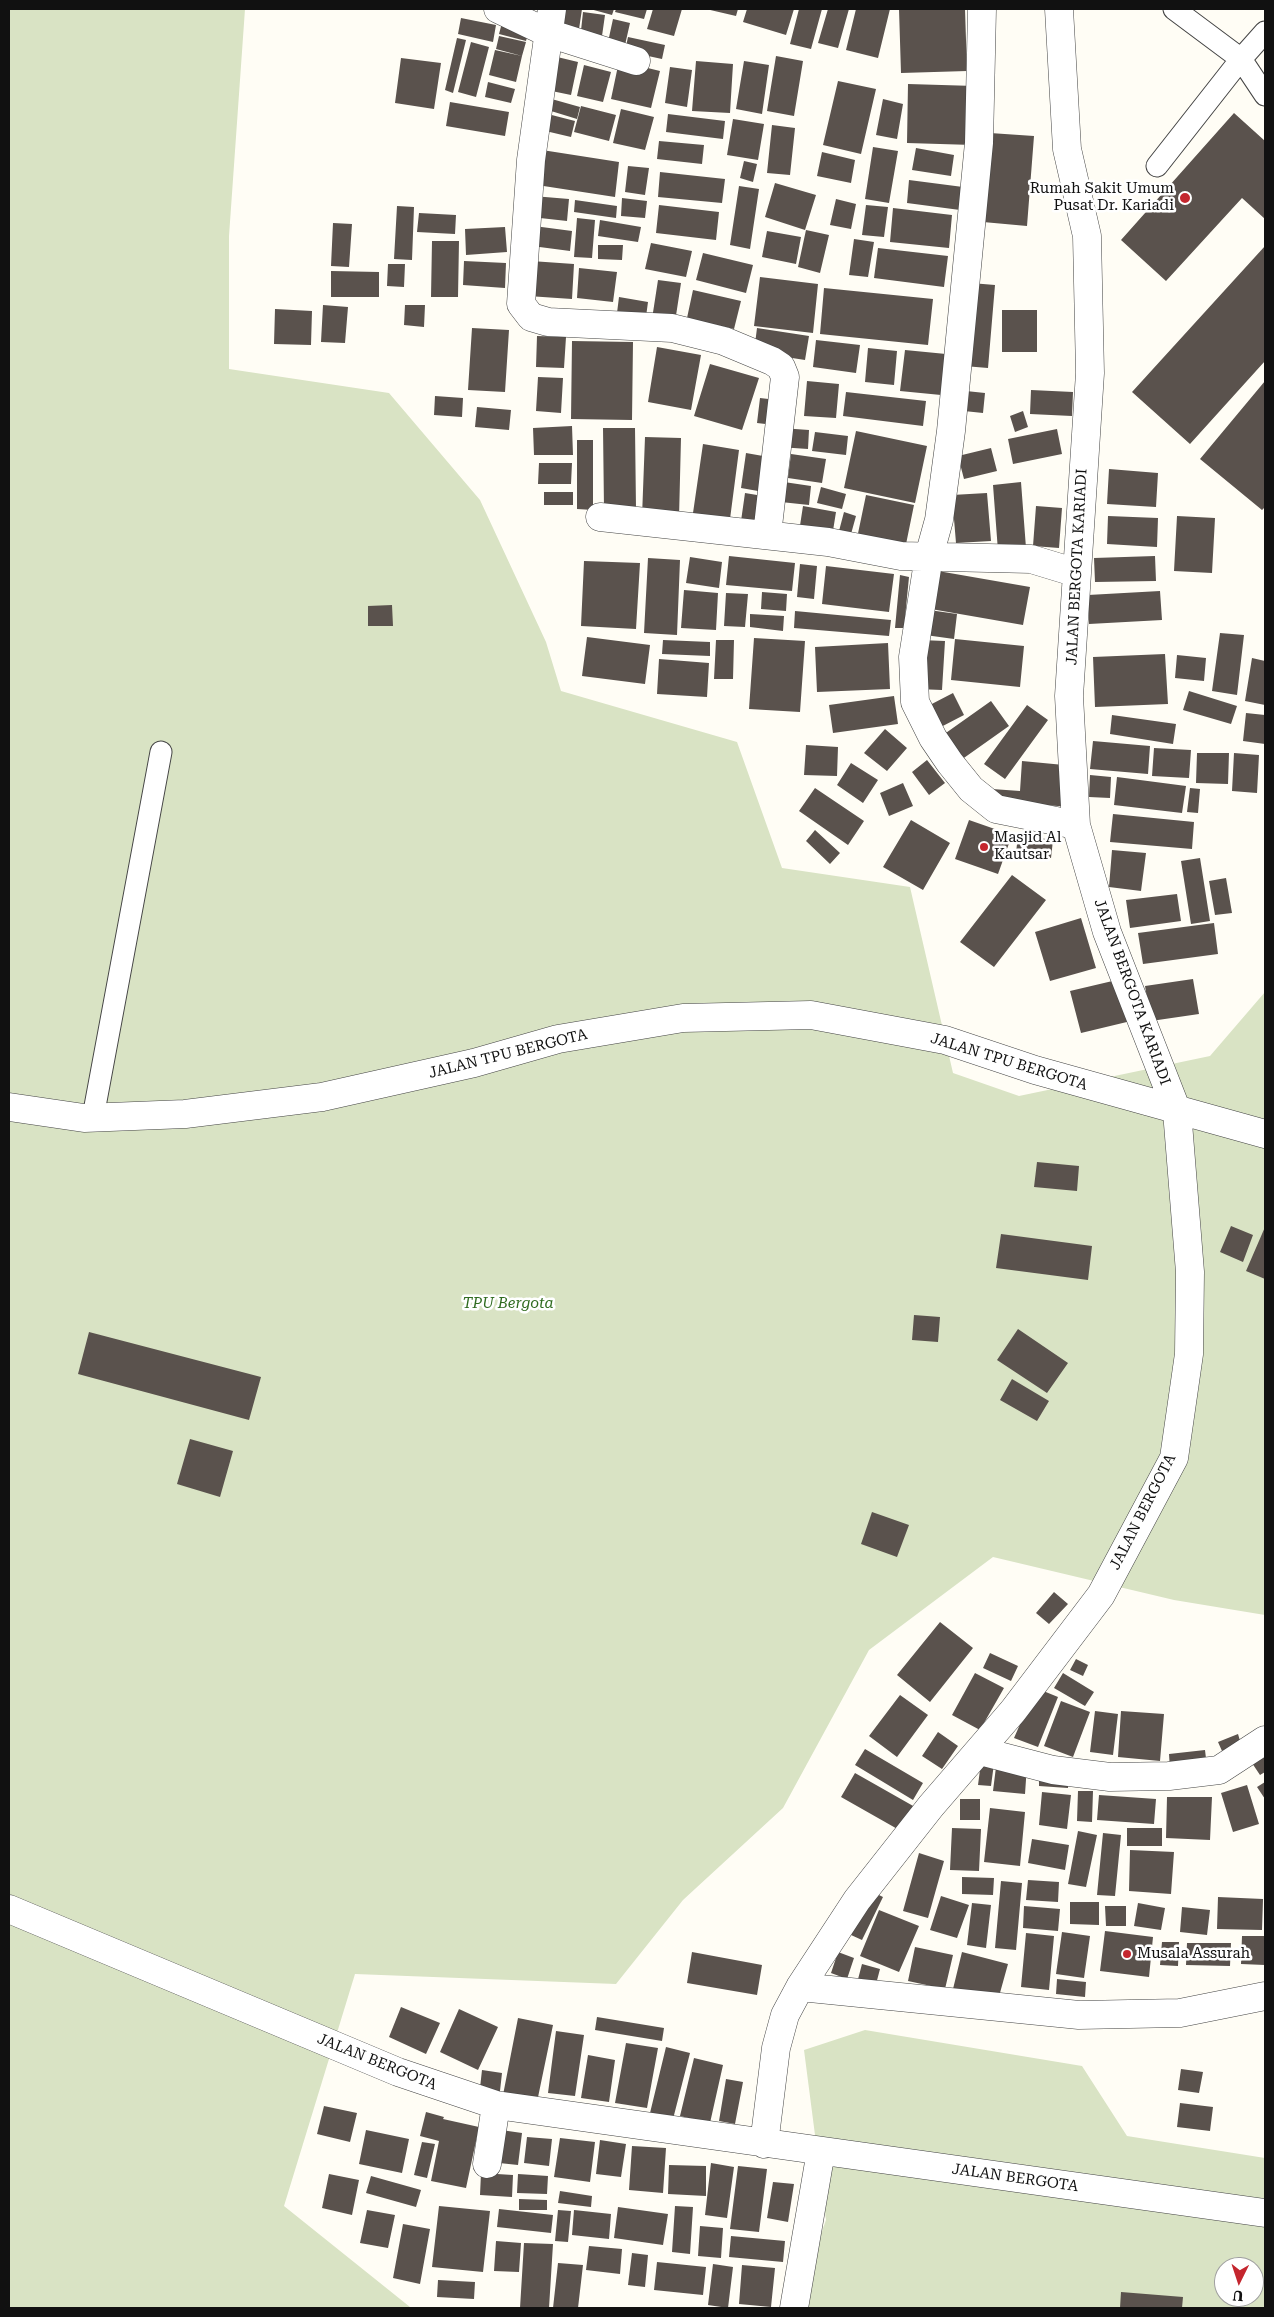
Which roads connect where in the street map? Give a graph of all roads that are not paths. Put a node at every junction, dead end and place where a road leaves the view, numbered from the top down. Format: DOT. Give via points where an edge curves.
graph roads {
  1 [pos="498,9"];
  2 [pos="982,9"];
  3 [pos="1059,9"];
  4 [pos="1174,9"];
  5 [pos="550,21"];
  6 [pos="1265,32"];
  7 [pos="1241,59"];
  8 [pos="636,60"];
  9 [pos="1265,95"];
  10 [pos="1157,166"];
  11 [pos="600,517"];
  12 [pos="767,535"];
  13 [pos="929,556"];
  14 [pos="1077,573"];
  15 [pos="161,752"];
  16 [pos="1076,825"];
  17 [pos="9,1107"];
  18 [pos="1177,1110"];
  19 [pos="93,1117"];
  20 [pos="1265,1134"];
  21 [pos="1265,1740"];
  22 [pos="980,1751"];
  23 [pos="9,1909"];
  24 [pos="800,1987"];
  25 [pos="1265,1996"];
  26 [pos="496,2105"];
  27 [pos="764,2144"];
  28 [pos="821,2150"];
  29 [pos="487,2164"];
  30 [pos="1265,2213"];
  31 [pos="794,2308"];
  1 -- 5 [label="street"];
  2 -- 13 [label="street" via="980,142 951,431 939,520"];
  3 -- 14 [label="street, JALAN BERGOTA KARIADI" via="1068,149 1087,236 1090,373"];
  4 -- 7 [label="lane"];
  5 -- 8 [label="street"];
  5 -- 12 [label="street" via="531,160 520,304 531,317 548,322 681,330 724,341 781,367 785,377"];
  6 -- 7 [label="lane"];
  7 -- 9 [label="lane"];
  7 -- 10 [label="lane"];
  11 -- 12 [label="street"];
  12 -- 13 [label="street" via="828,542 901,556"];
  13 -- 14 [label="street" via="1031,559"];
  13 -- 16 [label="street" via="913,657 915,702 933,738 971,789 996,809"];
  14 -- 16 [label="street, JALAN BERGOTA KARIADI" via="1069,696"];
  15 -- 19 [label="lane"];
  16 -- 18 [label="street, JALAN BERGOTA KARIADI" via="1107,932"];
  17 -- 19 [label="street, JALAN TPU BERGOTA"];
  18 -- 19 [label="street, JALAN TPU BERGOTA" via="1035,1070 945,1040 812,1015 683,1018 558,1039 474,1063 322,1097 185,1114"];
  18 -- 20 [label="street, JALAN TPU BERGOTA"];
  18 -- 22 [label="street, JALAN BERGOTA" via="1190,1290 1189,1354 1174,1458 1101,1595"];
  21 -- 22 [label="street" via="1219,1770 1170,1776 1110,1777 1053,1770"];
  22 -- 24 [label="street, JALAN BERGOTA" via="931,1806 857,1900"];
  23 -- 26 [label="street, JALAN BERGOTA" via="398,2072"];
  24 -- 25 [label="street" via="1079,2015 1180,2014"];
  24 -- 27 [label="street, JALAN BERGOTA" via="785,2015 776,2048"];
  26 -- 27 [label="street, JALAN BERGOTA"];
  26 -- 29 [label="street"];
  27 -- 28 [label="street, JALAN BERGOTA"];
  28 -- 30 [label="street, JALAN BERGOTA"];
  28 -- 31 [label="street"];
}
